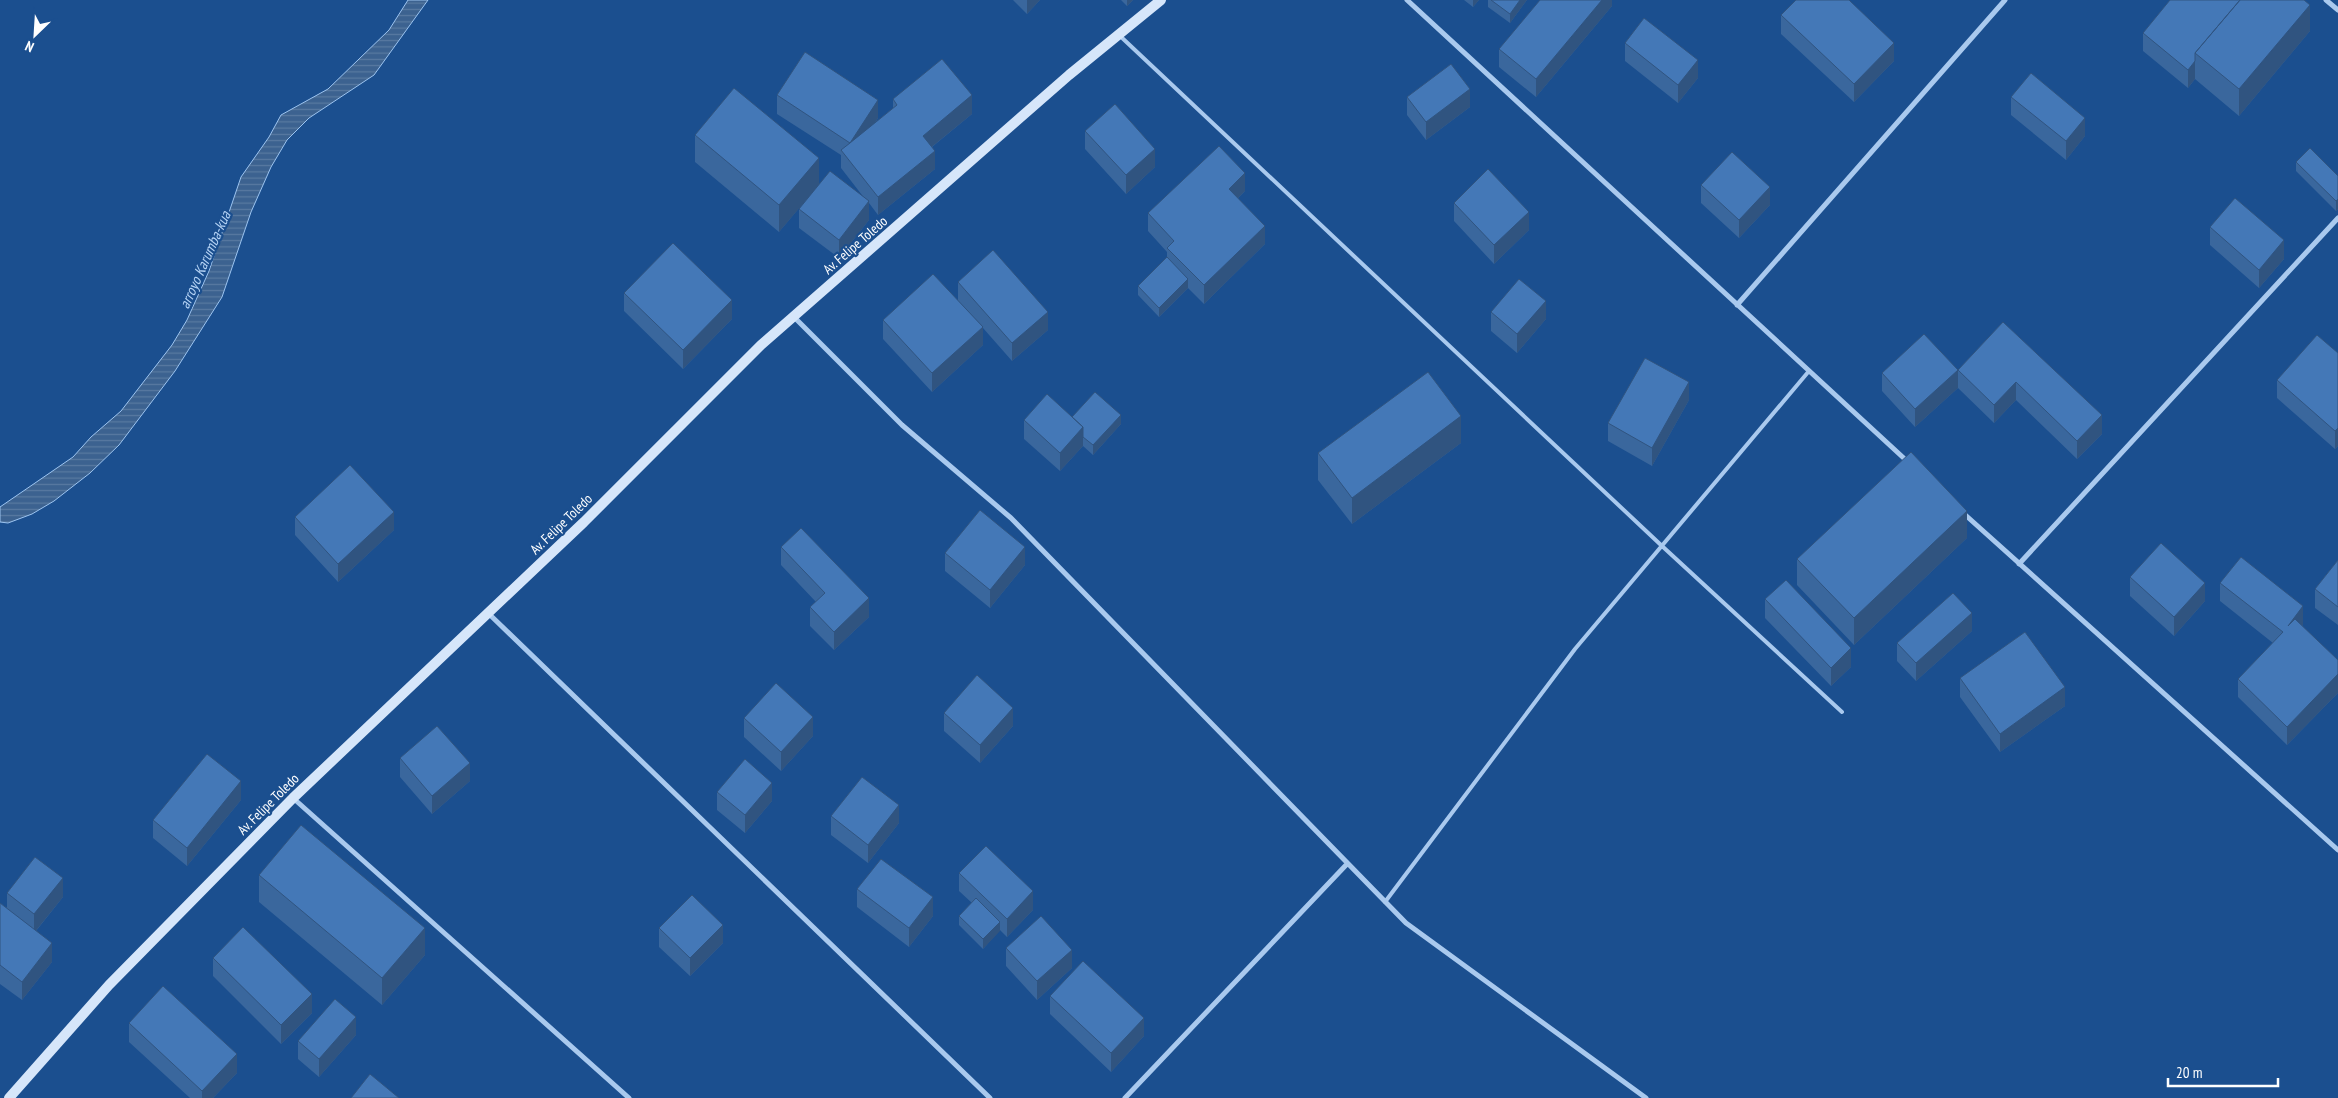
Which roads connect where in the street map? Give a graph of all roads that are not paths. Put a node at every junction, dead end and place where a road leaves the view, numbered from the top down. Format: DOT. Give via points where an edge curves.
graph roads {
  1 [pos="1161,0"];
  2 [pos="1407,0"];
  3 [pos="2005,0"];
  4 [pos="2326,0"];
  5 [pos="2338,10"];
  6 [pos="1118,35"];
  7 [pos="2338,218"];
  8 [pos="1737,305"];
  9 [pos="794,317"];
  10 [pos="1809,371"];
  11 [pos="1910,464"];
  12 [pos="1954,504"];
  13 [pos="1662,546"];
  14 [pos="2020,564"];
  15 [pos="487,612"];
  16 [pos="1842,712"];
  17 [pos="292,798"];
  18 [pos="2338,850"];
  19 [pos="1347,864"];
  20 [pos="1385,902"];
  21 [pos="9,1098"];
  22 [pos="628,1098"];
  23 [pos="990,1098"];
  24 [pos="1125,1098"];
  25 [pos="1646,1098"];
  1 -- 6 [label="main road, Av. Felipe Toledo"];
  2 -- 8 [label="street"];
  3 -- 8 [label="street"];
  4 -- 5 [label="street"];
  6 -- 9 [label="main road, Av. Felipe Toledo"];
  6 -- 13 [label="lane"];
  7 -- 14 [label="street"];
  8 -- 10 [label="street"];
  9 -- 15 [label="main road, Av. Felipe Toledo"];
  9 -- 19 [label="street" via="902,425 1011,518"];
  10 -- 11 [label="street"];
  10 -- 13 [label="lane"];
  12 -- 14 [label="street"];
  13 -- 16 [label="lane"];
  13 -- 20 [label="lane" via="1574,649"];
  14 -- 18 [label="street"];
  15 -- 17 [label="main road, Av. Felipe Toledo"];
  15 -- 23 [label="street"];
  17 -- 21 [label="main road, Av. Felipe Toledo" via="109,985"];
  17 -- 22 [label="street"];
  19 -- 20 [label="street"];
  19 -- 24 [label="street"];
  20 -- 25 [label="street" via="1406,923"];
}
